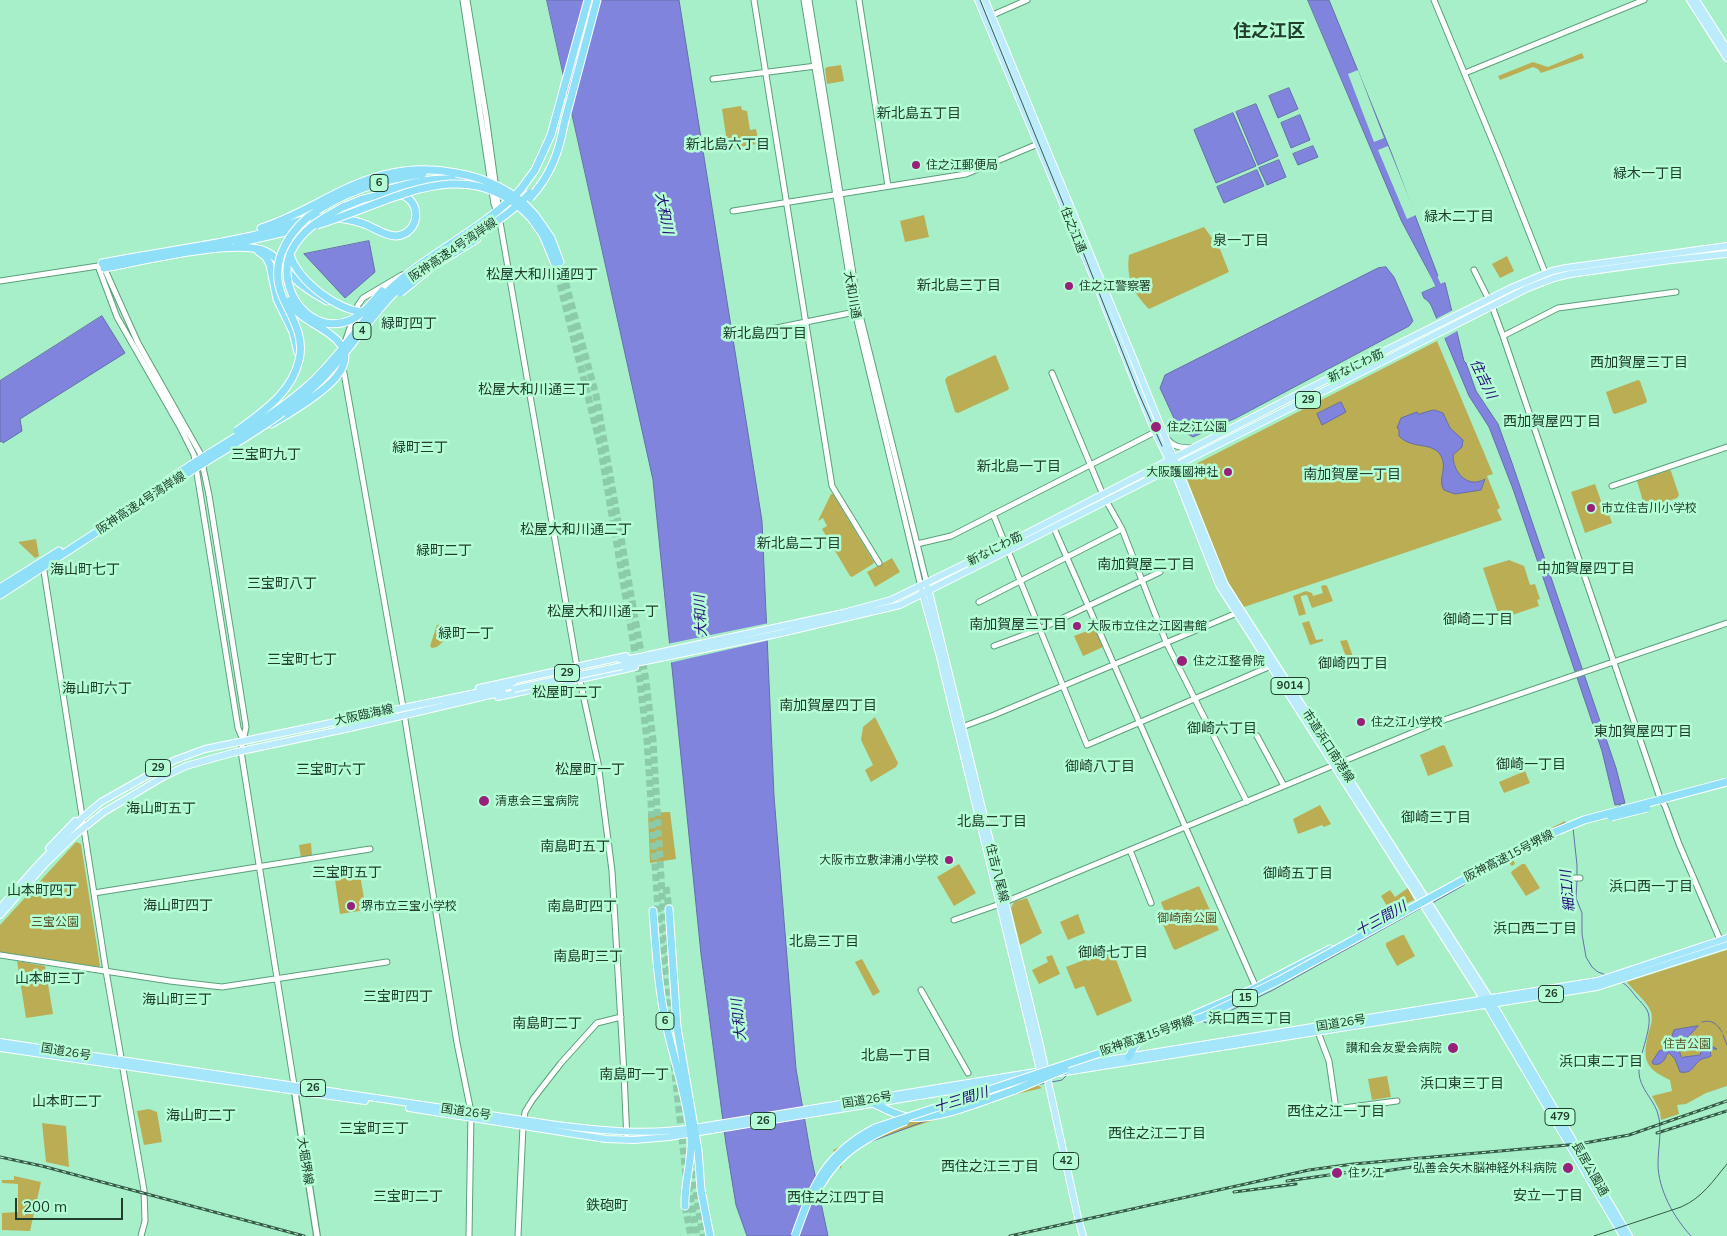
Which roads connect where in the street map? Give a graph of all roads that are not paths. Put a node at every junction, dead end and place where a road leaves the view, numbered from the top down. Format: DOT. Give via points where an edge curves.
graph roads {
  1 [pos="463,0"];
  2 [pos="467,0"];
  3 [pos="588,0"];
  4 [pos="597,0"];
  5 [pos="754,0"];
  6 [pos="804,0"];
  7 [pos="809,0"];
  8 [pos="859,0"];
  9 [pos="978,0"];
  10 [pos="985,0"];
  11 [pos="1027,0"];
  12 [pos="1434,0"];
  13 [pos="1644,0"];
  14 [pos="1690,0"];
  15 [pos="1696,0"];
  16 [pos="988,17"];
  17 [pos="1727,49"];
  18 [pos="1727,58"];
  19 [pos="817,66"];
  20 [pos="765,72"];
  21 [pos="1465,73"];
  22 [pos="713,79"];
  23 [pos="564,124"];
  24 [pos="1038,144"];
  25 [pos="456,173"];
  26 [pos="888,186"];
  27 [pos="492,189"];
  28 [pos="838,194"];
  29 [pos="360,200"];
  30 [pos="508,202"];
  31 [pos="787,203"];
  32 [pos="343,207"];
  33 [pos="733,211"];
  34 [pos="499,216"];
  35 [pos="533,216"];
  36 [pos="308,217"];
  37 [pos="221,242"];
  38 [pos="1727,246"];
  39 [pos="246,248"];
  40 [pos="201,250"];
  41 [pos="1727,254"];
  42 [pos="558,263"];
  43 [pos="101,266"];
  44 [pos="1474,270"];
  45 [pos="1546,277"];
  46 [pos="0,281"];
  47 [pos="1676,292"];
  48 [pos="1490,303"];
  49 [pos="353,311"];
  50 [pos="854,312"];
  51 [pos="308,315"];
  52 [pos="806,322"];
  53 [pos="752,333"];
  54 [pos="1503,336"];
  55 [pos="332,364"];
  56 [pos="295,373"];
  57 [pos="1052,373"];
  58 [pos="1155,432"];
  59 [pos="1165,437"];
  60 [pos="1727,447"];
  61 [pos="1192,448"];
  62 [pos="1171,459"];
  63 [pos="204,461"];
  64 [pos="1091,464"];
  65 [pos="193,465"];
  66 [pos="1175,467"];
  67 [pos="1612,486"];
  68 [pos="1103,495"];
  69 [pos="1106,502"];
  70 [pos="993,514"];
  71 [pos="1052,524"];
  72 [pos="1122,530"];
  73 [pos="917,544"];
  74 [pos="1006,544"];
  75 [pos="1008,551"];
  76 [pos="1067,557"];
  77 [pos="879,563"];
  78 [pos="44,571"];
  79 [pos="1160,572"];
  80 [pos="1142,580"];
  81 [pos="1021,581"];
  82 [pos="924,585"];
  83 [pos="0,588"];
  84 [pos="926,593"];
  85 [pos="0,594"];
  86 [pos="979,602"];
  87 [pos="1088,606"];
  88 [pos="1237,613"];
  89 [pos="843,616"];
  90 [pos="1727,623"];
  91 [pos="792,627"];
  92 [pos="1040,629"];
  93 [pos="1166,642"];
  94 [pos="994,646"];
  95 [pos="688,649"];
  96 [pos="659,656"];
  97 [pos="1614,663"];
  98 [pos="1114,664"];
  99 [pos="1271,666"];
  100 [pos="577,667"];
  101 [pos="580,680"];
  102 [pos="1064,686"];
  103 [pos="514,687"];
  104 [pos="1195,699"];
  105 [pos="403,707"];
  106 [pos="404,715"];
  107 [pos="1139,722"];
  108 [pos="962,727"];
  109 [pos="1257,736"];
  110 [pos="244,740"];
  111 [pos="241,751"];
  112 [pos="1337,764"];
  113 [pos="1727,782"];
  114 [pos="1284,786"];
  115 [pos="1727,786"];
  116 [pos="1247,802"];
  117 [pos="83,817"];
  118 [pos="85,827"];
  119 [pos="1185,827"];
  120 [pos="71,838"];
  121 [pos="370,849"];
  122 [pos="1130,850"];
  123 [pos="259,867"];
  124 [pos="1574,878"];
  125 [pos="1580,878"];
  126 [pos="94,892"];
  127 [pos="1002,903"];
  128 [pos="1151,903"];
  129 [pos="3,905"];
  130 [pos="669,909"];
  131 [pos="653,911"];
  132 [pos="0,915"];
  133 [pos="0,920"];
  134 [pos="954,920"];
  135 [pos="1384,923"];
  136 [pos="1724,943"];
  137 [pos="0,955"];
  138 [pos="387,962"];
  139 [pos="106,971"];
  140 [pos="278,979"];
  141 [pos="1254,983"];
  142 [pos="921,990"];
  143 [pos="1488,1002"];
  144 [pos="621,1017"];
  145 [pos="1318,1032"];
  146 [pos="0,1042"];
  147 [pos="0,1048"];
  148 [pos="1129,1057"];
  149 [pos="122,1064"];
  150 [pos="1081,1068"];
  151 [pos="1065,1070"];
  152 [pos="968,1073"];
  153 [pos="1045,1077"];
  154 [pos="294,1089"];
  155 [pos="1397,1102"];
  156 [pos="875,1104"];
  157 [pos="818,1110"];
  158 [pos="471,1115"];
  159 [pos="523,1123"];
  160 [pos="692,1131"];
  161 [pos="626,1136"];
  162 [pos="685,1206"];
  163 [pos="141,1236"];
  164 [pos="317,1236"];
  165 [pos="469,1236"];
  166 [pos="518,1236"];
  167 [pos="710,1236"];
  168 [pos="795,1236"];
  169 [pos="800,1236"];
  170 [pos="1083,1236"];
  171 [pos="1623,1236"];
  172 [pos="1629,1236"];
  1 -- 34 [label="street" via="494,204"];
  2 -- 34 [label="street"];
  3 -- 30 [label="highway, 阪神高速4号湾岸線 / 4, bridge" via="547,147 535,170"];
  4 -- 23 [label="highway, 阪神高速4号湾岸線 / 4"];
  5 -- 20 [label="street"];
  6 -- 19 [label="street, 大和川通"];
  7 -- 19 [label="street, 大和川通"];
  8 -- 26 [label="street"];
  9 -- 16 [label="main road, 住之江通"];
  10 -- 16 [label="main road, 住之江通"];
  11 -- 16 [label="street"];
  12 -- 21 [label="street"];
  13 -- 21 [label="street"];
  14 -- 18 [label="main road"];
  15 -- 17 [label="main road"];
  16 -- 24 [label="main road, 住之江通"];
  16 -- 59 [label="main road, 住之江通"];
  19 -- 20 [label="street"];
  19 -- 28 [label="street, 大和川通"];
  20 -- 22 [label="street"];
  20 -- 31 [label="street"];
  21 -- 45 [label="street"];
  23 -- 49 [label="highway, 4, bridge" via="558,152 548,174 519,209 432,267 386,305 366,312"];
  23 -- 63 [label="highway, 阪神高速4号湾岸線 / 4, bridge" via="546,170 516,207 409,279 313,388 278,415"];
  24 -- 26 [label="street" via="966,174"];
  24 -- 58 [label="main road, 住之江通"];
  25 -- 35 [label="highway, 6, bridge" via="502,188 521,201"];
  25 -- 36 [label="highway, 6" via="426,173 386,181 342,197"];
  25 -- 37 [label="highway" via="431,170 395,173 367,180 281,221"];
  26 -- 28 [label="street"];
  27 -- 29 [label="highway, 6, bridge" via="466,180 437,178"];
  27 -- 35 [label="highway, 6, bridge"];
  27 -- 40 [label="highway, bridge" via="457,184 425,188 315,226"];
  28 -- 31 [label="street"];
  28 -- 50 [label="street, 大和川通"];
  28 -- 73 [label="street, 大和川通" via="861,319"];
  29 -- 32 [label="highway, 6"];
  29 -- 37 [label="highway" via="392,193 408,197 416,210 414,226 400,235 388,235 352,220 317,217"];
  30 -- 51 [label="highway, 4, bridge" via="409,266 356,317 335,323"];
  30 -- 65 [label="highway, 阪神高速4号湾岸線 / 4, bridge" via="397,282 303,390"];
  31 -- 33 [label="street"];
  31 -- 52 [label="street"];
  32 -- 51 [label="highway, 6, bridge" via="307,229 289,257 289,290"];
  32 -- 63 [label="highway, 4, bridge" via="311,223 296,237 284,256 281,274 284,292 293,309 340,343 344,357 339,374 294,410"];
  34 -- 55 [label="street" via="363,298"];
  34 -- 100 [label="street"];
  35 -- 42 [label="highway, 6"];
  36 -- 49 [label="highway, 6, bridge" via="292,239 290,250 294,264 319,291"];
  36 -- 56 [label="highway, bridge" via="288,238 277,269 280,291 299,335 301,352"];
  37 -- 43 [label="highway"];
  38 -- 45 [label="main road, 新なにわ筋 / 29" via="1566,268"];
  39 -- 40 [label="highway, 4"];
  39 -- 49 [label="highway, 4, bridge" via="270,254 296,280 337,306"];
  39 -- 56 [label="highway, 4, bridge" via="261,253 272,269 277,299 296,341"];
  40 -- 43 [label="highway, 4"];
  41 -- 45 [label="main road, 新なにわ筋 / 29"];
  43 -- 46 [label="street"];
  43 -- 63 [label="street" via="138,342"];
  43 -- 65 [label="street" via="116,317 180,427 194,456"];
  44 -- 48 [label="street"];
  45 -- 48 [label="main road, 新なにわ筋 / 29"];
  47 -- 54 [label="street" via="1558,308"];
  48 -- 54 [label="street"];
  48 -- 61 [label="main road, 新なにわ筋 / 29" via="1458,314"];
  48 -- 66 [label="main road, 新なにわ筋 / 29" via="1461,322"];
  50 -- 52 [label="street"];
  50 -- 82 [label="street, 大和川通"];
  52 -- 53 [label="street"];
  52 -- 77 [label="street" via="832,486"];
  54 -- 97 [label="street"];
  55 -- 63 [label="street" via="305,393"];
  55 -- 105 [label="street" via="344,373"];
  56 -- 65 [label="highway, 4, bridge" via="272,404"];
  57 -- 64 [label="street"];
  58 -- 62 [label="main road, 住之江通"];
  58 -- 64 [label="street"];
  59 -- 61 [label="street" via="1178,448"];
  59 -- 62 [label="main road, 住之江通"];
  60 -- 67 [label="street"];
  61 -- 62 [label="main road, 新なにわ筋 / 29"];
  62 -- 66 [label="main road, 市道浜口南港線 / 9014"];
  62 -- 68 [label="main road, 新なにわ筋 / 29"];
  63 -- 65 [label="street"];
  63 -- 85 [label="highway, 阪神高速4号湾岸線 / 4, bridge"];
  63 -- 110 [label="street" via="246,727"];
  64 -- 68 [label="street"];
  64 -- 70 [label="street"];
  65 -- 83 [label="highway, 阪神高速4号湾岸線 / 4"];
  65 -- 110 [label="street" via="238,728"];
  66 -- 69 [label="main road, 新なにわ筋 / 29"];
  66 -- 88 [label="main road, 市道浜口南港線 / 9014" via="1219,585"];
  66 -- 112 [label="main road, 市道浜口南港線 / 9014" via="1225,585"];
  68 -- 69 [label="street"];
  68 -- 71 [label="main road, 新なにわ筋 / 29"];
  69 -- 71 [label="main road, 新なにわ筋 / 29"];
  69 -- 72 [label="street"];
  70 -- 73 [label="street" via="951,536"];
  70 -- 74 [label="street"];
  71 -- 74 [label="main road, 新なにわ筋 / 29"];
  71 -- 75 [label="main road, 新なにわ筋 / 29"];
  71 -- 76 [label="street"];
  72 -- 76 [label="street"];
  72 -- 80 [label="street"];
  73 -- 82 [label="street, 大和川通"];
  74 -- 75 [label="street"];
  74 -- 82 [label="main road, 新なにわ筋 / 29"];
  75 -- 81 [label="street"];
  75 -- 84 [label="main road, 新なにわ筋 / 29"];
  76 -- 81 [label="street"];
  76 -- 87 [label="street"];
  78 -- 117 [label="street"];
  79 -- 80 [label="street"];
  80 -- 87 [label="street"];
  80 -- 93 [label="street"];
  81 -- 86 [label="street"];
  81 -- 92 [label="street"];
  82 -- 84 [label="main road, 住吉八尾線 / 42"];
  82 -- 89 [label="main road, 新なにわ筋 / 29"];
  84 -- 89 [label="main road, 新なにわ筋 / 29" via="900,605"];
  84 -- 108 [label="main road, 住吉八尾線 / 42"];
  84 -- 127 [label="main road, 住吉八尾線 / 42"];
  87 -- 92 [label="street"];
  87 -- 98 [label="street"];
  88 -- 93 [label="street"];
  88 -- 99 [label="main road, 市道浜口南港線 / 9014"];
  89 -- 91 [label="main road, 新なにわ筋 / 29"];
  90 -- 97 [label="street"];
  91 -- 95 [label="main road, 新なにわ筋 / 29" via="778,626"];
  91 -- 95 [label="main road, 新なにわ筋 / 29" via="779,634"];
  92 -- 94 [label="street"];
  92 -- 102 [label="street"];
  93 -- 98 [label="street"];
  93 -- 104 [label="street"];
  95 -- 96 [label="main road, 29"];
  95 -- 96 [label="main road, 29"];
  96 -- 100 [label="main road, 29" via="612,659"];
  96 -- 101 [label="main road, 29"];
  96 -- 103 [label="main road, 大阪臨海線 / 29"];
  97 -- 112 [label="street" via="1438,722"];
  97 -- 136 [label="street" via="1660,798"];
  98 -- 102 [label="street"];
  98 -- 107 [label="street"];
  99 -- 104 [label="street"];
  99 -- 112 [label="main road, 市道浜口南港線 / 9014"];
  100 -- 101 [label="street"];
  100 -- 105 [label="main road"];
  101 -- 106 [label="main road"];
  101 -- 144 [label="street" via="596,753 612,868"];
  102 -- 107 [label="street" via="1087,745"];
  102 -- 108 [label="street"];
  103 -- 105 [label="main road, 大阪臨海線 / 29"];
  103 -- 106 [label="main road, 大阪臨海線 / 29"];
  104 -- 107 [label="street"];
  104 -- 116 [label="street"];
  105 -- 106 [label="street"];
  105 -- 110 [label="main road, 大阪臨海線"];
  106 -- 111 [label="main road, 大阪臨海線"];
  106 -- 158 [label="street"];
  107 -- 119 [label="street"];
  108 -- 127 [label="main road, 住吉八尾線 / 42"];
  109 -- 114 [label="street"];
  110 -- 111 [label="street"];
  110 -- 117 [label="main road, 大阪臨海線 / 29" via="205,748 174,760 101,802"];
  111 -- 118 [label="main road, 大阪臨海線 / 29" via="200,761 171,774 104,812"];
  111 -- 123 [label="street"];
  112 -- 114 [label="street"];
  112 -- 143 [label="main road, 市道浜口南港線 / 9014"];
  113 -- 135 [label="highway, 阪神高速15号堺線 / 15, bridge" via="1611,812 1557,831"];
  114 -- 116 [label="street"];
  115 -- 151 [label="highway, 阪神高速15号堺線 / 15, bridge" via="1560,834 1244,1004"];
  116 -- 119 [label="street"];
  117 -- 118 [label="street"];
  117 -- 129 [label="main road, 大阪臨海線 / 29"];
  118 -- 120 [label="main road, 大阪臨海線 / 29"];
  118 -- 126 [label="street"];
  119 -- 122 [label="street"];
  119 -- 141 [label="street"];
  120 -- 129 [label="main road, 大阪臨海線 / 29"];
  120 -- 133 [label="main road, 29"];
  121 -- 123 [label="street"];
  122 -- 127 [label="street"];
  122 -- 128 [label="street"];
  123 -- 126 [label="street"];
  123 -- 140 [label="street"];
  124 -- 125 [label="street"];
  126 -- 139 [label="street"];
  127 -- 134 [label="street"];
  127 -- 153 [label="main road, 住吉八尾線 / 42"];
  129 -- 132 [label="main road, 大阪臨海線 / 29"];
  130 -- 160 [label="highway, 6" via="677,1028"];
  131 -- 160 [label="highway, 6" via="661,1001"];
  135 -- 148 [label="highway, 15, bridge" via="1205,1012 1146,1036 1136,1044"];
  135 -- 168 [label="highway, 阪神高速15号堺線 / 15, bridge" via="1272,984 1192,1021 868,1132 844,1148 824,1170 809,1197"];
  136 -- 143 [label="highway, 国道26号 / 26" via="1614,979"];
  137 -- 139 [label="street"];
  138 -- 140 [label="street"];
  139 -- 140 [label="street" via="222,987"];
  139 -- 149 [label="street"];
  140 -- 154 [label="street"];
  142 -- 152 [label="street"];
  143 -- 145 [label="highway, 国道26号 / 26"];
  143 -- 148 [label="highway, 国道26号 / 26"];
  143 -- 171 [label="highway, 長居公園通 / 479"];
  143 -- 172 [label="highway, 長居公園通 / 479"];
  144 -- 159 [label="street" via="597,1022 538,1092 525,1112"];
  144 -- 161 [label="street"];
  145 -- 150 [label="highway, 国道26号 / 26"];
  145 -- 155 [label="street" via="1329,1061 1336,1109"];
  146 -- 149 [label="highway, 国道26号 / 26"];
  147 -- 149 [label="highway, 国道26号 / 26"];
  148 -- 150 [label="highway, 国道26号 / 26"];
  149 -- 154 [label="highway, 国道26号 / 26"];
  149 -- 163 [label="street" via="144,1190 145,1221"];
  150 -- 151 [label="highway, 国道26号 / 26"];
  151 -- 153 [label="highway, 国道26号 / 26"];
  151 -- 156 [label="highway, bridge" via="1015,1090 928,1117 904,1116"];
  151 -- 169 [label="highway, 阪神高速15号堺線 / 15, bridge" via="905,1122 863,1141 841,1157 824,1179"];
  153 -- 156 [label="highway, 国道26号 / 26"];
  153 -- 157 [label="highway, 国道26号 / 26"];
  153 -- 170 [label="main road, 住吉八尾線 / 42"];
  154 -- 158 [label="highway, 国道26号 / 26"];
  154 -- 164 [label="main road, 大堀堺線"];
  156 -- 157 [label="highway, 国道26号 / 26"];
  157 -- 160 [label="highway, 国道26号 / 26"];
  158 -- 159 [label="highway, 国道26号 / 26"];
  158 -- 165 [label="street"];
  159 -- 161 [label="highway, 国道26号 / 26" via="606,1139"];
  159 -- 166 [label="street"];
  160 -- 161 [label="highway, 国道26号 / 26"];
  160 -- 162 [label="highway"];
  160 -- 167 [label="highway" via="698,1150 701,1190"];
}
